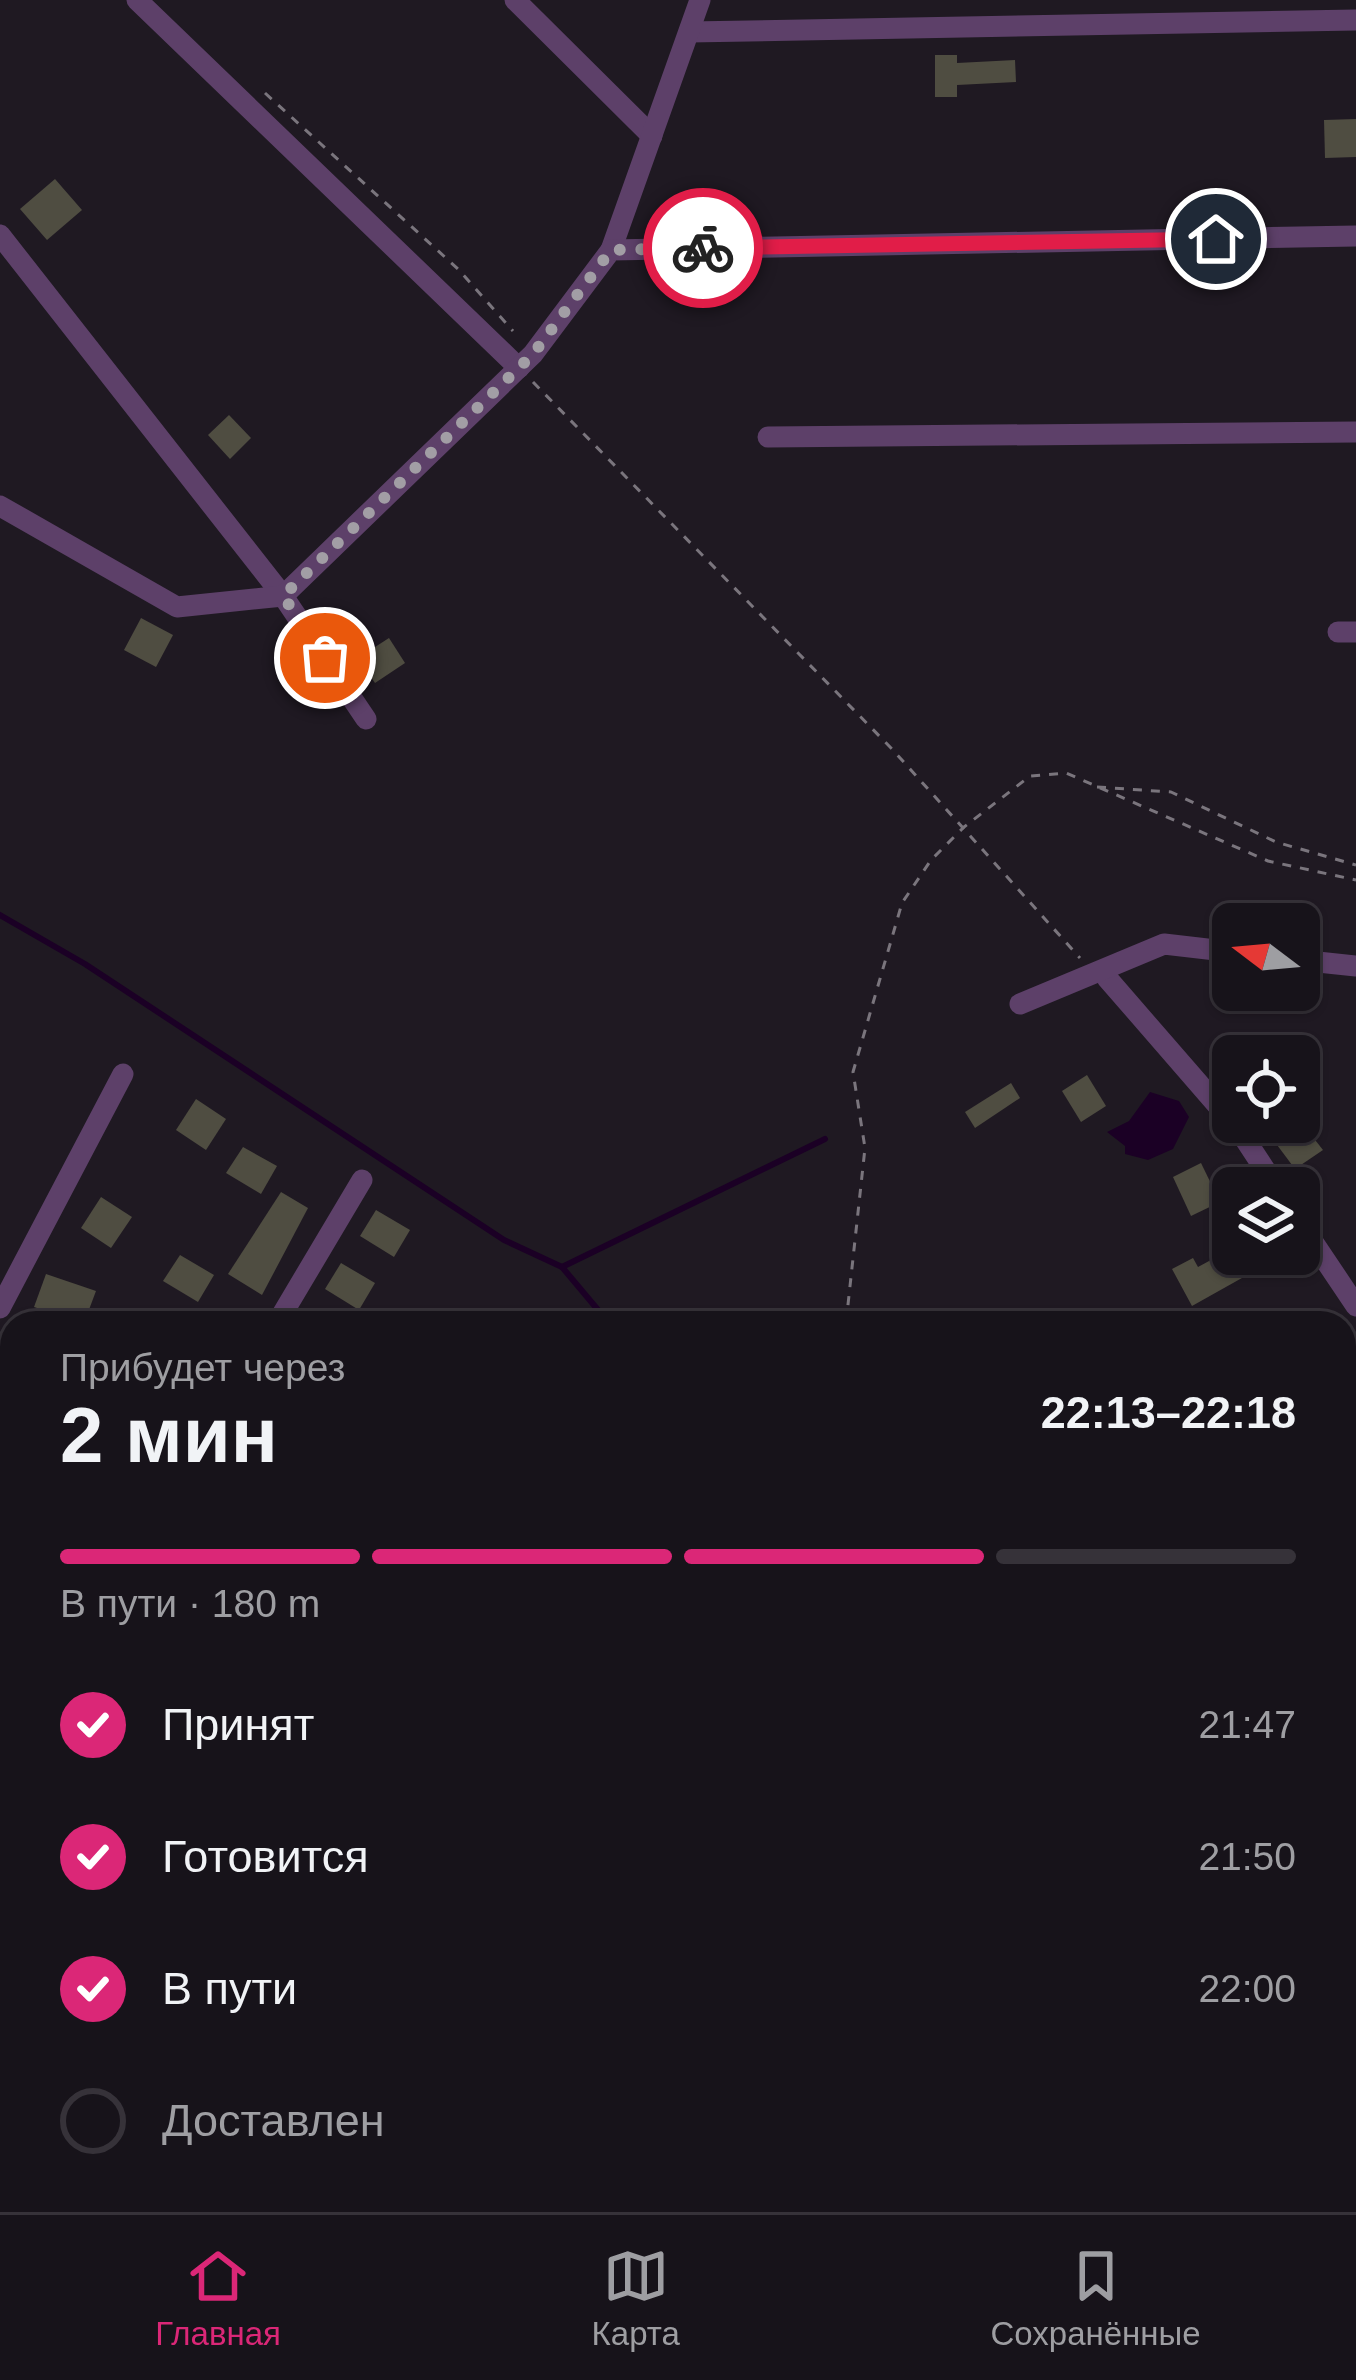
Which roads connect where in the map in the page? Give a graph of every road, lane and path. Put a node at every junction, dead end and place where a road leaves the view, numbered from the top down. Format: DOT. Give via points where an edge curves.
graph roads {
  1 [pos="137,0"];
  2 [pos="514,0"];
  3 [pos="700,0"];
  4 [pos="1356,20"];
  5 [pos="689,32"];
  6 [pos="261,88"];
  7 [pos="652,136"];
  8 [pos="0,236"];
  9 [pos="1356,236"];
  10 [pos="611,250"];
  11 [pos="526,361"];
  12 [pos="1356,433"];
  13 [pos="768,437"];
  14 [pos="0,506"];
  15 [pos="283,596"];
  16 [pos="366,719"];
  17 [pos="1096,787"];
  18 [pos="964,827"];
  19 [pos="1356,865"];
  20 [pos="1356,880"];
  21 [pos="1212,950"];
  22 [pos="1320,963"];
  23 [pos="1356,967"];
  24 [pos="1102,975"];
  25 [pos="1020,1004"];
  26 [pos="123,1073"];
  27 [pos="1263,1167"];
  28 [pos="362,1180"];
  29 [pos="1320,1252"];
  30 [pos="1356,1306"];
  31 [pos="0,1308"];
  32 [pos="285,1311"];
  33 [pos="847,1311"];
  1 -- 11 [label="street"];
  2 -- 7 [label="street"];
  3 -- 5 [label="street"];
  4 -- 5 [label="street"];
  5 -- 7 [label="street"];
  6 -- 11 [label="path" via="458,269"];
  7 -- 10 [label="street"];
  8 -- 15 [label="street"];
  9 -- 10 [label="street"];
  10 -- 11 [label="street"];
  11 -- 15 [label="street"];
  11 -- 18 [label="path"];
  12 -- 13 [label="street"];
  14 -- 15 [label="street" via="178,607"];
  15 -- 16 [label="street"];
  17 -- 18 [label="path" via="1066,773 1030,776"];
  17 -- 19 [label="path" via="1171,792 1276,842"];
  17 -- 20 [label="path" via="1268,861"];
  18 -- 24 [label="path" via="1071,951"];
  18 -- 33 [label="path" via="902,903 853,1072 866,1148"];
  21 -- 24 [label="street" via="1164,944"];
  22 -- 23 [label="street"];
  24 -- 25 [label="street"];
  24 -- 27 [label="street"];
  26 -- 31 [label="street"];
  28 -- 32 [label="street"];
  29 -- 30 [label="street"];
}
